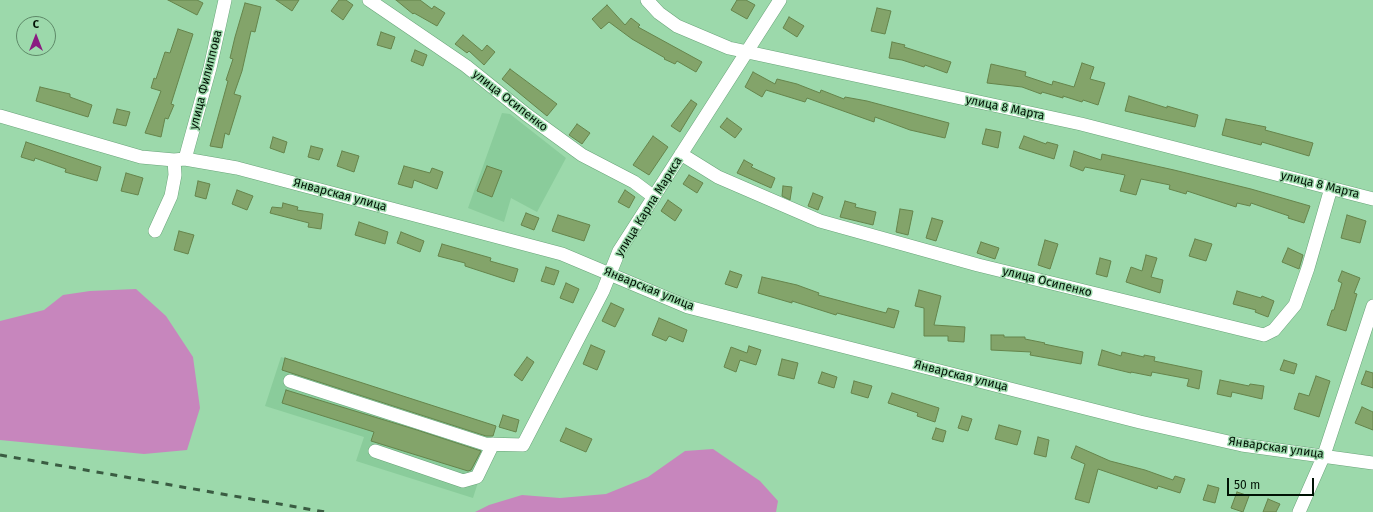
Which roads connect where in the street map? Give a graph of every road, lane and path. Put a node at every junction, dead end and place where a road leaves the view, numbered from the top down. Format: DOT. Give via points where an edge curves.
graph roads {
  1 [pos="225,0"];
  2 [pos="369,0"];
  3 [pos="647,0"];
  4 [pos="780,0"];
  5 [pos="747,52"];
  6 [pos="0,116"];
  7 [pos="681,154"];
  8 [pos="179,159"];
  9 [pos="1331,188"];
  10 [pos="654,197"];
  11 [pos="1373,199"];
  12 [pos="155,231"];
  13 [pos="610,273"];
  14 [pos="1373,306"];
  15 [pos="290,381"];
  16 [pos="493,444"];
  17 [pos="375,451"];
  18 [pos="1324,455"];
  19 [pos="1373,464"];
  20 [pos="1299,512"];
  1 -- 8 [label="street, улица Филиппова" via="210,68"];
  2 -- 10 [label="street, улица Осипенко" via="466,66 582,155 634,182"];
  3 -- 5 [label="street, улица 8 Марта" via="677,26 728,48"];
  4 -- 5 [label="street, улица Карла Маркса"];
  5 -- 7 [label="street, улица Карла Маркса"];
  5 -- 9 [label="street, улица 8 Марта" via="1080,124"];
  6 -- 8 [label="street, Январская улица" via="141,157"];
  7 -- 9 [label="street, улица Осипенко" via="718,177 820,221 978,265 1264,335 1274,330 1295,305"];
  7 -- 10 [label="street, улица Карла Маркса"];
  8 -- 12 [label="street, улица Филиппова" via="171,196"];
  8 -- 13 [label="street, Январская улица" via="237,168 562,254"];
  9 -- 11 [label="street, улица 8 Марта"];
  10 -- 13 [label="street, улица Карла Маркса" via="619,251"];
  13 -- 16 [label="street, улица Карла Маркса" via="523,445"];
  13 -- 18 [label="street, Январская улица" via="696,309 1140,422 1242,445"];
  14 -- 18 [label="street"];
  15 -- 16 [label="street" via="485,444"];
  16 -- 17 [label="street" via="477,477 463,481"];
  18 -- 19 [label="street, Январская улица"];
  18 -- 20 [label="street"];
}
